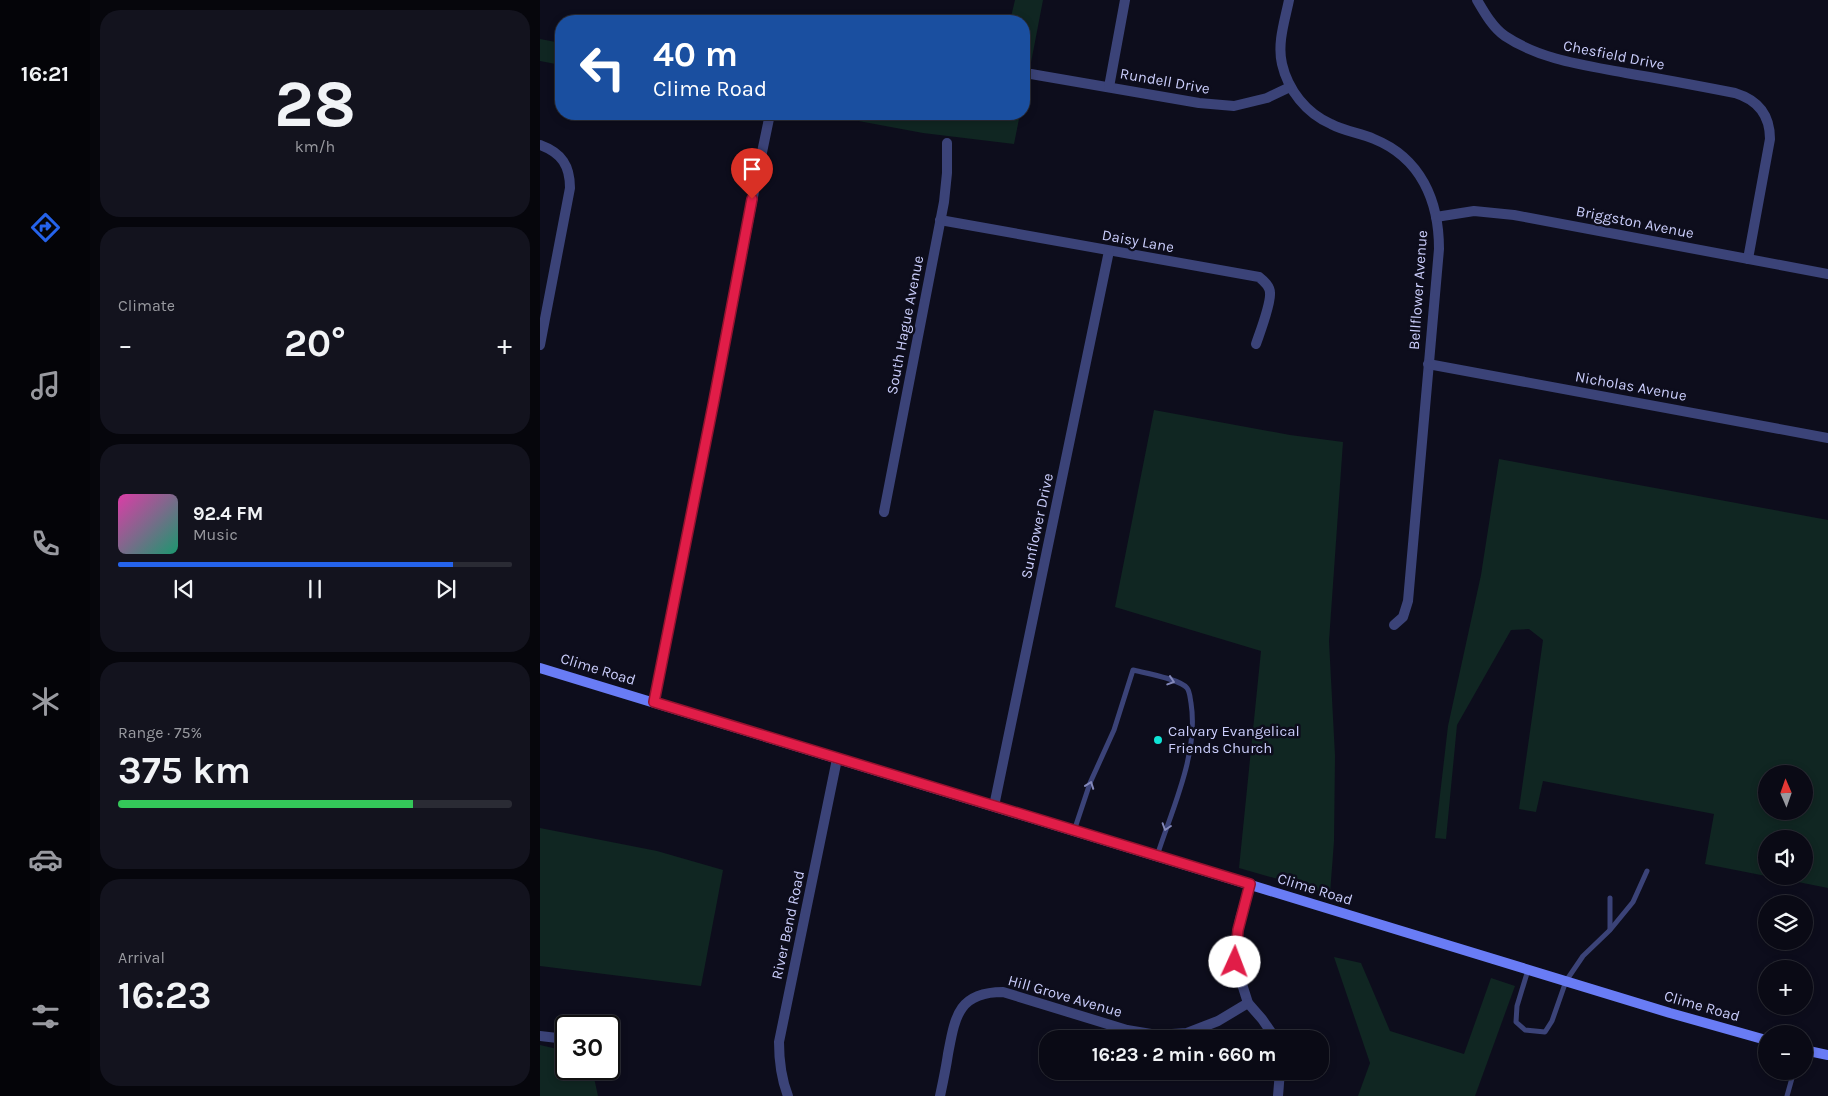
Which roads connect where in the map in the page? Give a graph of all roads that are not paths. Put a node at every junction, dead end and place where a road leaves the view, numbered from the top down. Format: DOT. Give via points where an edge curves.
graph roads {
  1 [pos="1125,0"];
  2 [pos="1289,0"];
  3 [pos="1477,0"];
  4 [pos="1032,74"];
  5 [pos="1109,87"];
  6 [pos="1290,87"];
  7 [pos="769,120"];
  8 [pos="946,143"];
  9 [pos="540,145"];
  10 [pos="1436,217"];
  11 [pos="940,220"];
  12 [pos="1109,251"];
  13 [pos="1748,259"];
  14 [pos="1828,274"];
  15 [pos="1256,344"];
  16 [pos="540,345"];
  17 [pos="1428,364"];
  18 [pos="1828,438"];
  19 [pos="884,512"];
  20 [pos="1394,625"];
  21 [pos="540,668"];
  22 [pos="654,702"];
  23 [pos="837,759"];
  24 [pos="994,806"];
  25 [pos="1074,831"];
  26 [pos="1157,856"];
  27 [pos="1647,871"];
  28 [pos="1250,884"];
  29 [pos="1610,898"];
  30 [pos="1610,930"];
  31 [pos="1528,969"];
  32 [pos="1566,981"];
  33 [pos="1248,1003"];
  34 [pos="1270,1030"];
  35 [pos="540,1036"];
  36 [pos="555,1038"];
  37 [pos="1758,1038"];
  38 [pos="1813,1052"];
  39 [pos="1828,1055"];
  40 [pos="1279,1080"];
  41 [pos="1791,1080"];
  42 [pos="788,1096"];
  43 [pos="940,1096"];
  44 [pos="1278,1096"];
  45 [pos="1787,1096"];
  1 -- 5 [label="street"];
  2 -- 6 [label="street, Bellflower Avenue" via="1281,51"];
  3 -- 13 [label="street, Chesfield Drive" via="1503,35 1529,50 1580,64 1735,93 1746,96 1762,109 1770,128 1770,139"];
  4 -- 5 [label="street, Rundell Drive"];
  5 -- 6 [label="street, Rundell Drive" via="1234,106 1267,98"];
  6 -- 10 [label="street, Bellflower Avenue" via="1300,102 1319,118 1373,138 1401,154 1423,179"];
  7 -- 22 [label="street"];
  8 -- 11 [label="street, South Hague Avenue" via="947,173"];
  9 -- 16 [label="street" via="551,149 565,162 570,175"];
  10 -- 13 [label="street, Briggston Avenue" via="1474,211 1514,215"];
  10 -- 17 [label="street, Bellflower Avenue" via="1439,249"];
  11 -- 12 [label="street, Daisy Lane"];
  11 -- 19 [label="street, South Hague Avenue"];
  12 -- 15 [label="street, Daisy Lane" via="1258,277 1270,292"];
  12 -- 24 [label="street, Sunflower Drive"];
  13 -- 14 [label="street, Briggston Avenue"];
  17 -- 18 [label="street, Nicholas Avenue"];
  17 -- 20 [label="street, Bellflower Avenue" via="1408,601 1403,617"];
  21 -- 22 [label="main road, Clime Road"];
  22 -- 23 [label="main road, Clime Road"];
  23 -- 24 [label="main road, Clime Road"];
  23 -- 42 [label="street, River Bend Road" via="779,1042 782,1080"];
  24 -- 25 [label="main road, Clime Road"];
  25 -- 26 [label="main road, Clime Road"];
  25 -- 26 [label="lane, one-way" via="1090,783 1114,730 1133,670 1176,682 1189,690 1194,721 1188,762"];
  26 -- 28 [label="main road, Clime Road"];
  27 -- 30 [label="lane" via="1633,902"];
  28 -- 31 [label="main road, Clime Road"];
  28 -- 33 [label="street" via="1240,919 1235,962"];
  29 -- 30 [label="lane"];
  30 -- 32 [label="lane" via="1583,956"];
  31 -- 32 [label="main road, Clime Road"];
  31 -- 32 [label="lane" via="1517,1006 1516,1022 1525,1030 1545,1032"];
  32 -- 37 [label="main road, Clime Road"];
  33 -- 34 [label="street"];
  33 -- 43 [label="street, Hill Grove Avenue" via="1218,1021 1187,1033 1157,1035 1127,1030 1003,992 978,995 960,1010 954,1022"];
  35 -- 36 [label="street"];
  38 -- 39 [label="main road"];
  40 -- 44 [label="street"];
  41 -- 45 [label="lane"];
}
